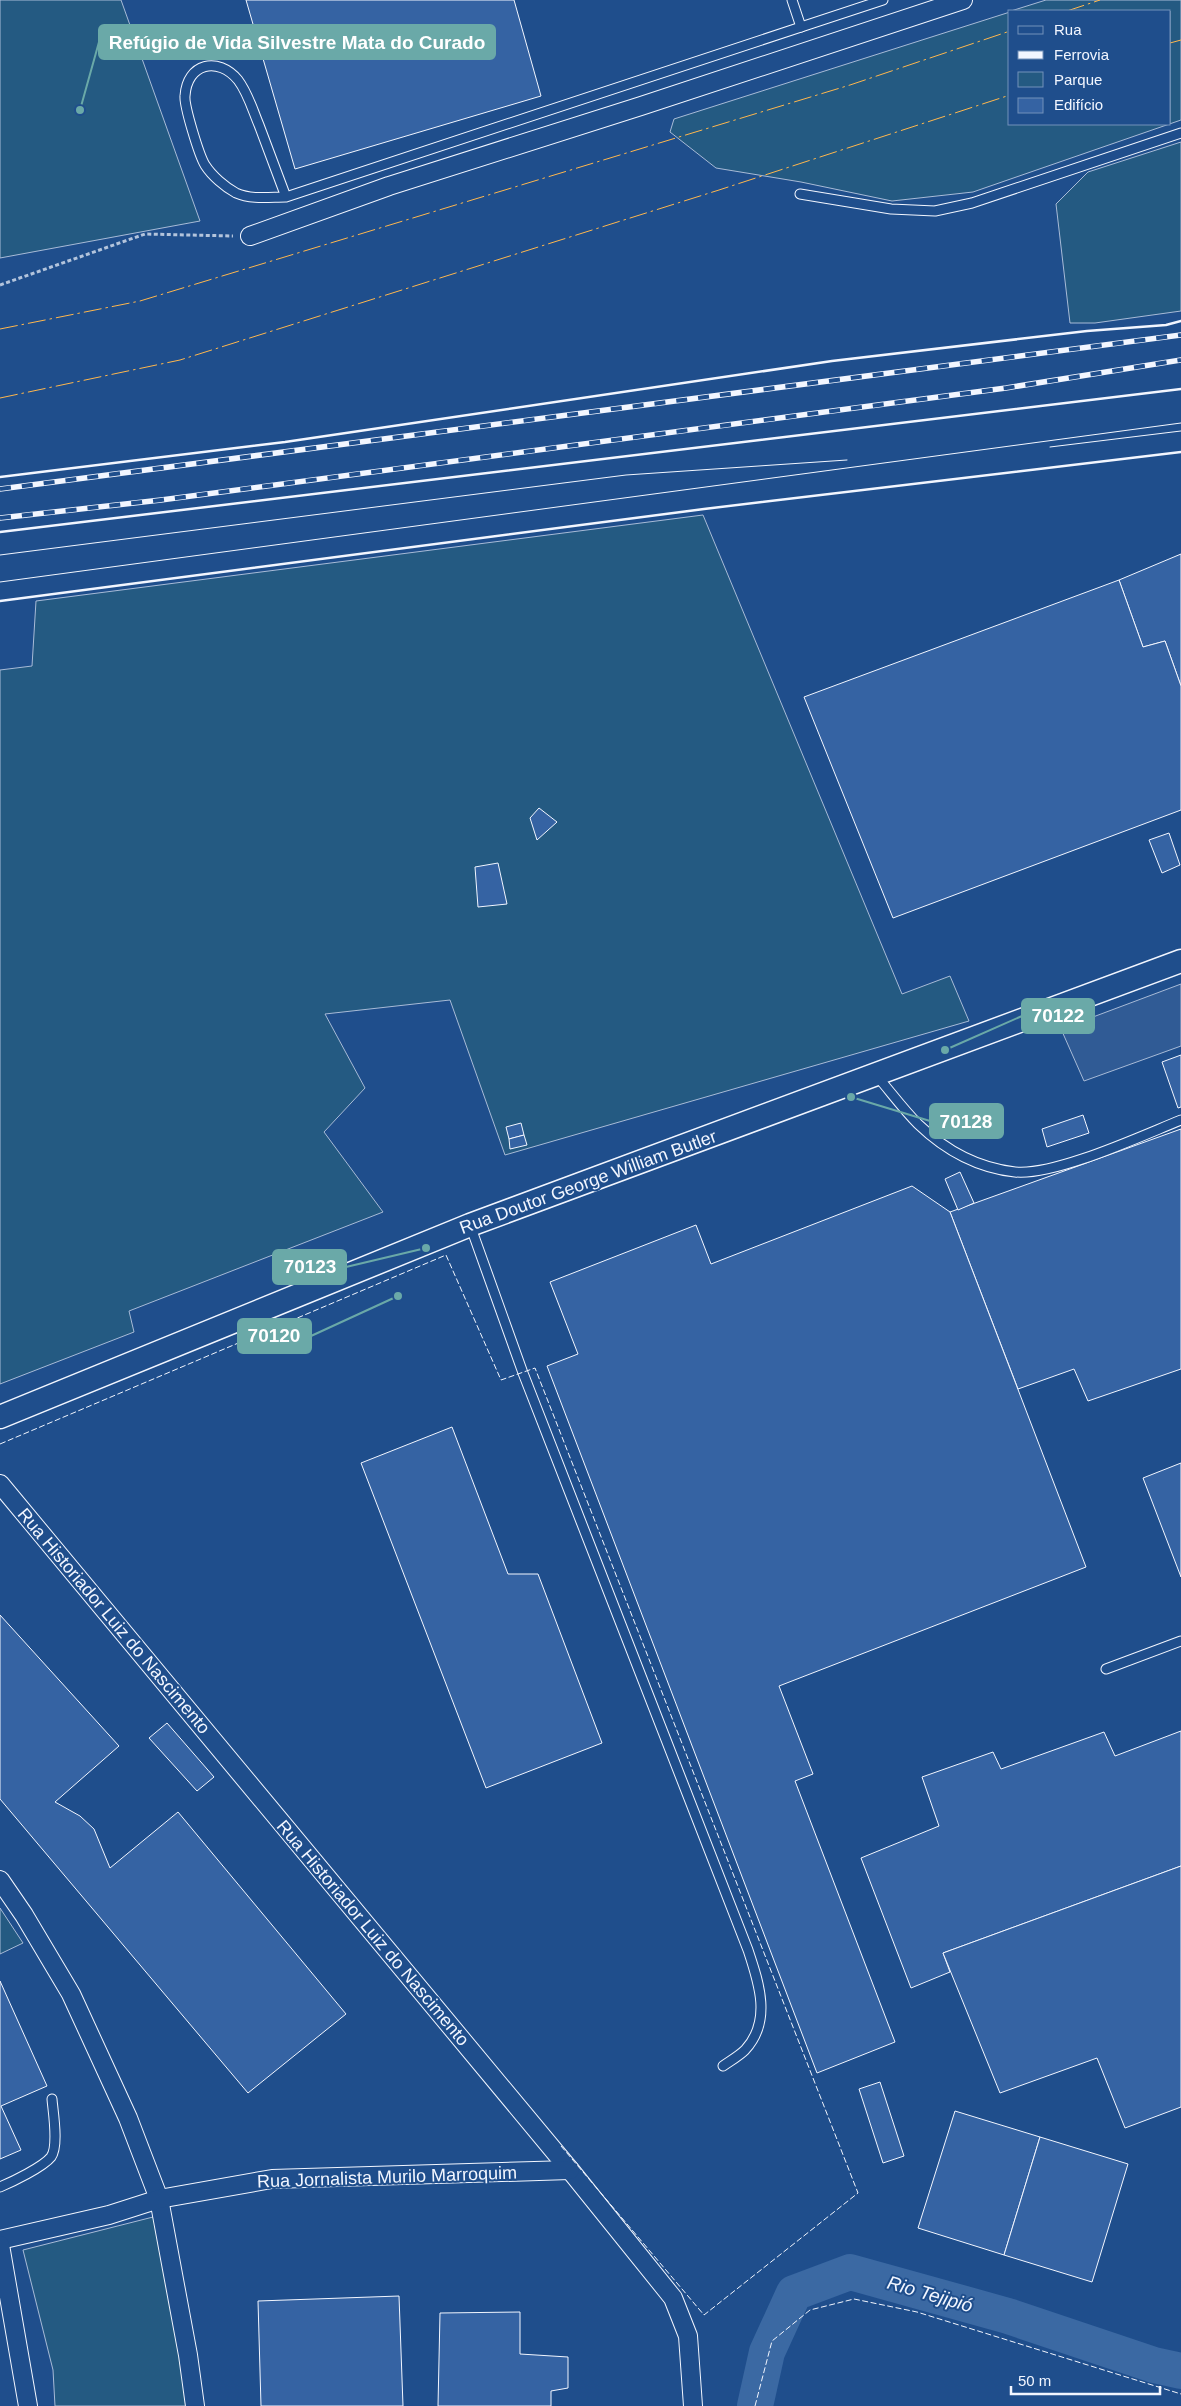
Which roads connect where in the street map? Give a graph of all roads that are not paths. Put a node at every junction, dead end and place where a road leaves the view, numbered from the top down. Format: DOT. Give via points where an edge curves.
graph roads {
  1 [pos="792,0"];
  2 [pos="884,0"];
  3 [pos="963,0"];
  4 [pos="801,27"];
  5 [pos="1181,134"];
  6 [pos="800,194"];
  7 [pos="286,197"];
  8 [pos="250,236"];
  9 [pos="1181,961"];
  10 [pos="876,1075"];
  11 [pos="1181,1120"];
  12 [pos="470,1225"];
  13 [pos="0,1417"];
  14 [pos="0,1484"];
  15 [pos="1181,1641"];
  16 [pos="1106,1669"];
  17 [pos="0,1880"];
  18 [pos="723,2066"];
  19 [pos="52,2099"];
  20 [pos="570,2170"];
  21 [pos="0,2187"];
  22 [pos="159,2199"];
  23 [pos="0,2240"];
  24 [pos="0,2245"];
  25 [pos="28,2406"];
  26 [pos="195,2406"];
  27 [pos="693,2406"];
  1 -- 4 [label="lane"];
  2 -- 4 [label="lane"];
  3 -- 8 [label="street" via="389,186"];
  4 -- 7 [label="lane"];
  5 -- 6 [label="lane" via="972,203 935,211 890,209"];
  7 -- 7 [label="lane" via="256,198 237,193 217,179 205,164 186,106 188,83 195,70 214,66 226,70 238,80"];
  9 -- 10 [label="street, Rua Doutor George William Butler"];
  10 -- 11 [label="lane" via="919,1124 952,1150 980,1165 1016,1172 1051,1168"];
  10 -- 12 [label="street, Rua Doutor George William Butler"];
  12 -- 13 [label="street, Rua Doutor George William Butler"];
  12 -- 18 [label="lane" via="526,1382 760,1985 762,2009 757,2031 745,2050"];
  14 -- 20 [label="street, Rua Historiador Luiz do Nascimento"];
  15 -- 16 [label="lane"];
  17 -- 22 [label="street" via="71,1994 128,2118"];
  19 -- 21 [label="lane" via="51,2156"];
  20 -- 22 [label="street, Rua Jornalista Murilo Marroquim" via="272,2179"];
  20 -- 27 [label="street, Rua Historiador Luiz do Nascimento" via="673,2298 688,2336"];
  22 -- 23 [label="street, Rua Jornalista Murilo Marroquim" via="109,2215"];
  22 -- 26 [label="street"];
  24 -- 25 [label="street"];
}
